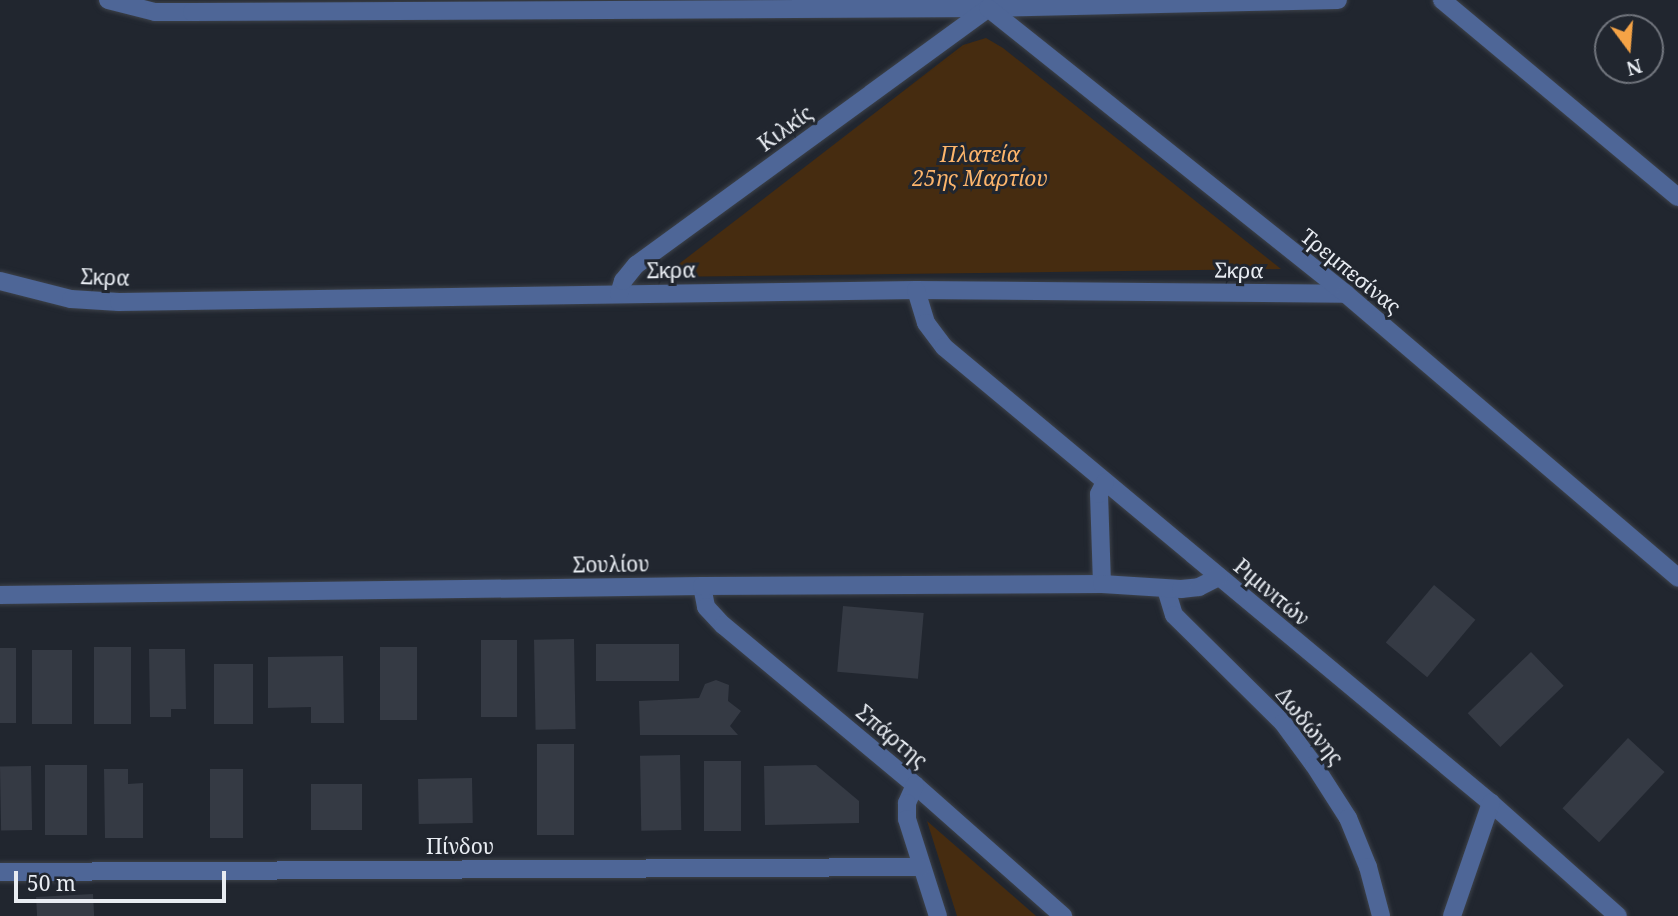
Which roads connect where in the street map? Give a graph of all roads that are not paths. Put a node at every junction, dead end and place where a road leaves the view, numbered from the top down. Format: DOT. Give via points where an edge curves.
graph roads {
  1 [pos="108,0"];
  2 [pos="1338,0"];
  3 [pos="1442,0"];
  4 [pos="988,8"];
  5 [pos="1678,197"];
  6 [pos="0,281"];
  7 [pos="916,290"];
  8 [pos="619,294"];
  9 [pos="1346,294"];
  10 [pos="1105,482"];
  11 [pos="1219,577"];
  12 [pos="1678,578"];
  13 [pos="1102,584"];
  14 [pos="702,586"];
  15 [pos="1167,589"];
  16 [pos="0,595"];
  17 [pos="915,785"];
  18 [pos="1491,803"];
  19 [pos="921,867"];
  20 [pos="0,872"];
  21 [pos="938,916"];
  22 [pos="1063,916"];
  23 [pos="1381,916"];
  24 [pos="1452,916"];
  25 [pos="1618,916"];
  1 -- 4 [label="street" via="155,12"];
  2 -- 4 [label="street"];
  3 -- 5 [label="street"];
  4 -- 8 [label="street, Κιλκίς" via="636,265"];
  4 -- 9 [label="street, Τρεμπεσίνας"];
  6 -- 8 [label="street, Σκρα" via="61,297 119,302"];
  7 -- 8 [label="street, Σκρα"];
  7 -- 9 [label="street, Σκρα"];
  7 -- 10 [label="street, Ριμινιτών" via="926,323 944,347"];
  9 -- 12 [label="street, Τρεμπεσίνας"];
  10 -- 11 [label="street, Ριμινιτών"];
  10 -- 13 [label="street" via="1099,494"];
  11 -- 15 [label="street, Σουλίου" via="1199,587"];
  11 -- 18 [label="street, Ριμινιτών"];
  13 -- 14 [label="street, Σουλίου"];
  13 -- 15 [label="street, Σουλίου"];
  14 -- 16 [label="street, Σουλίου"];
  14 -- 17 [label="street, Σπάρτης" via="706,607 723,625"];
  15 -- 23 [label="street, Δωδώνης" via="1174,615 1283,723 1314,765 1348,818"];
  17 -- 19 [label="street" via="907,803 907,819"];
  17 -- 22 [label="street, Σπάρτης"];
  18 -- 24 [label="street"];
  18 -- 25 [label="street, Ριμινιτών"];
  19 -- 20 [label="street, Πίνδου"];
  19 -- 21 [label="street"];
}
